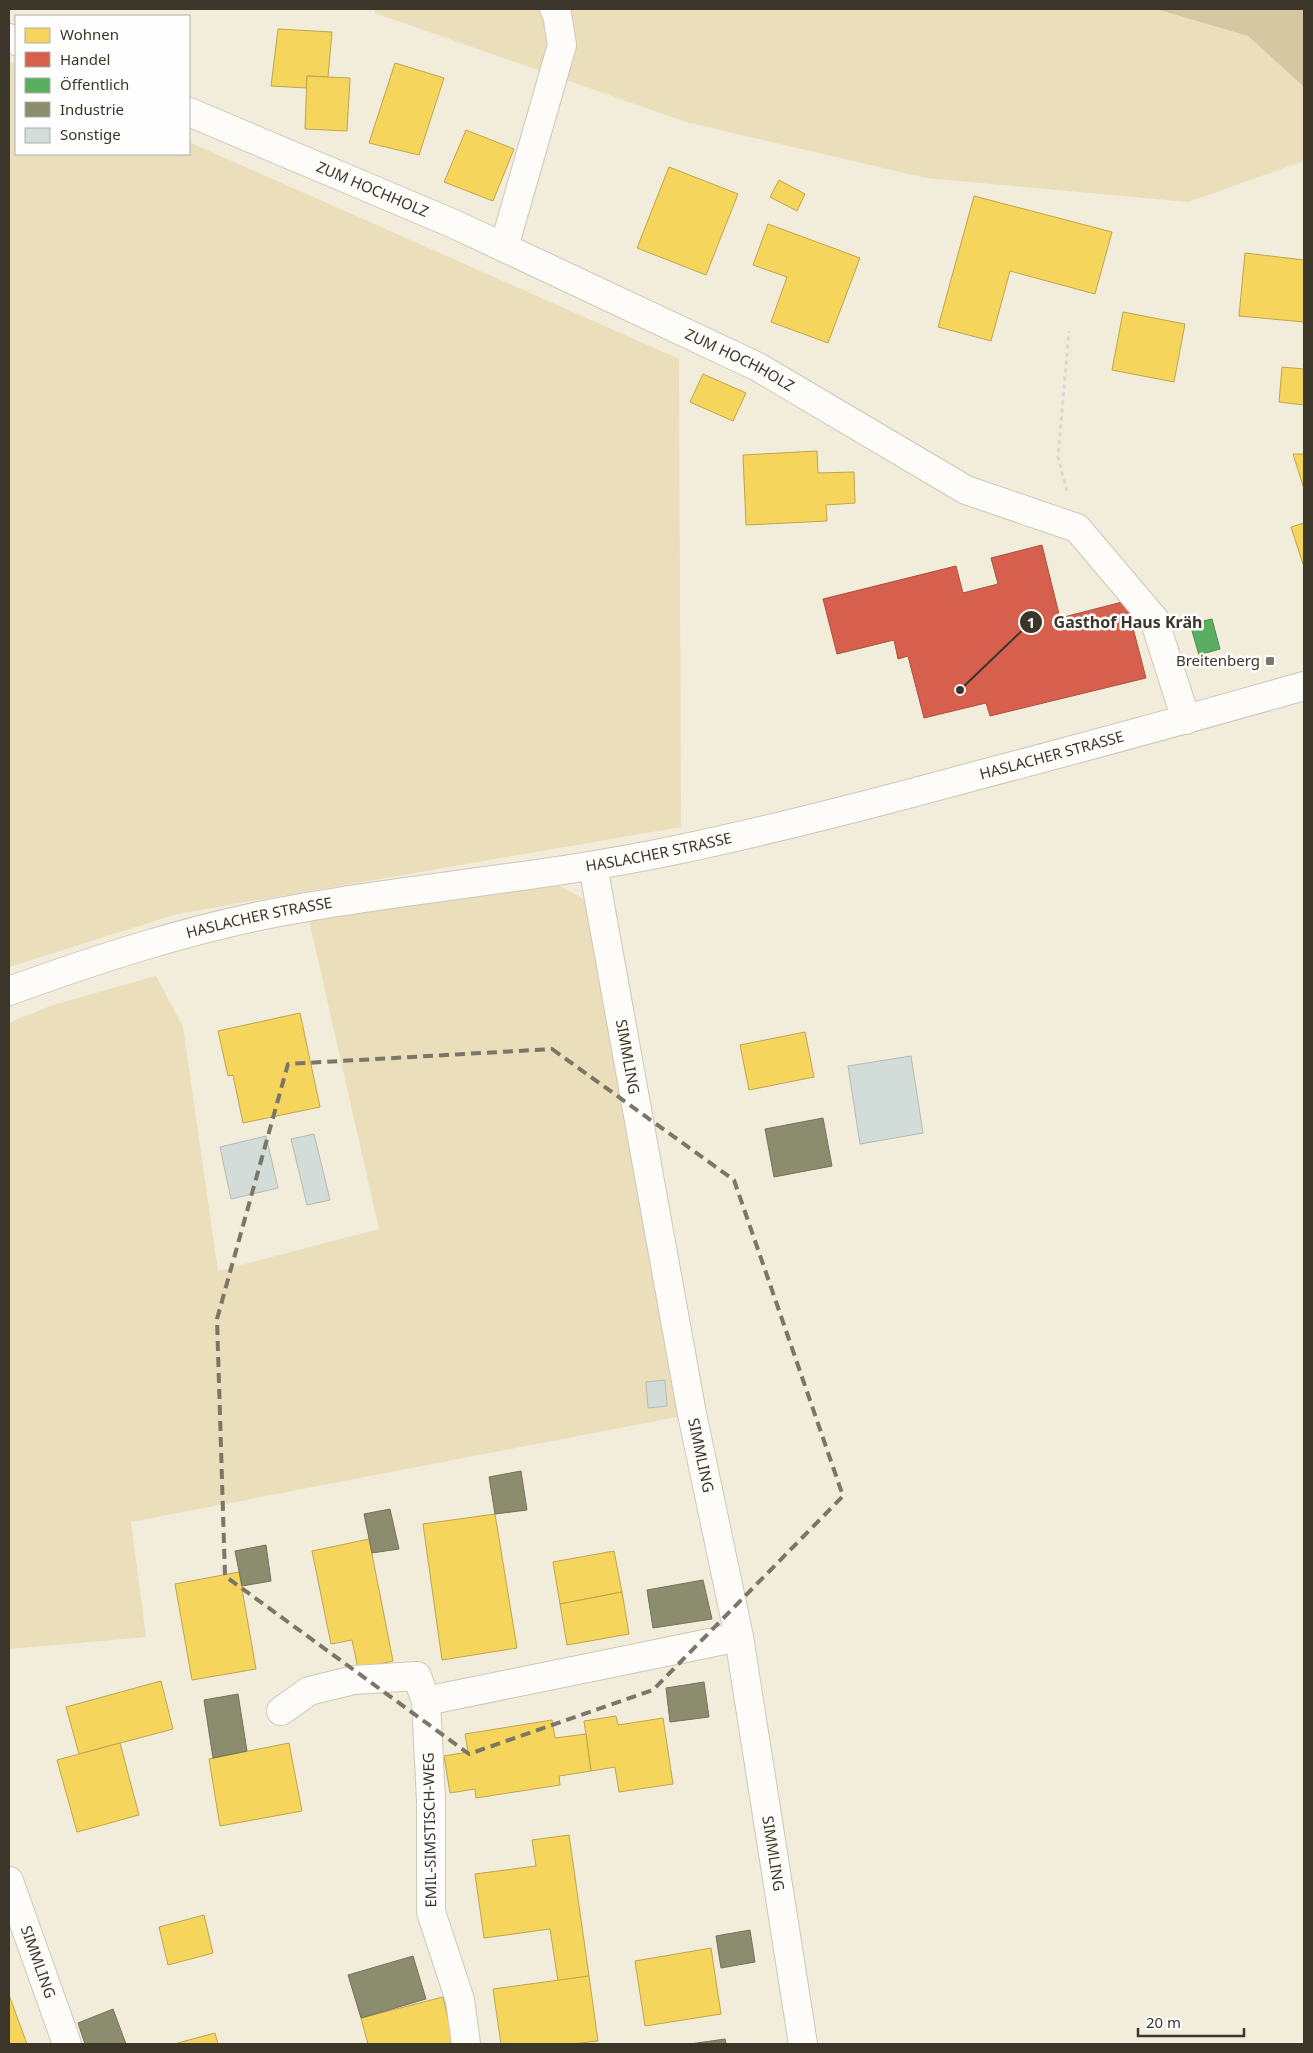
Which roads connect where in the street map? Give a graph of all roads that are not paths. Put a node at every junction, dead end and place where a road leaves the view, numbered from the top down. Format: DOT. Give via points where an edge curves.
graph roads {
  1 [pos="554,9"];
  2 [pos="190,112"];
  3 [pos="504,247"];
  4 [pos="1304,686"];
  5 [pos="1186,720"];
  6 [pos="593,866"];
  7 [pos="9,991"];
  8 [pos="739,1637"];
  9 [pos="426,1701"];
  10 [pos="280,1711"];
  11 [pos="9,1881"];
  12 [pos="68,2044"];
  13 [pos="466,2044"];
  14 [pos="803,2044"];
  1 -- 3 [label="street" via="562,46"];
  2 -- 3 [label="street, ZUM HOCHHOLZ"];
  3 -- 5 [label="street, ZUM HOCHHOLZ" via="758,367 966,490 1077,528 1154,619"];
  4 -- 5 [label="street, HASLACHER STRASSE"];
  5 -- 6 [label="street, HASLACHER STRASSE" via="869,804 676,850"];
  6 -- 7 [label="street, HASLACHER STRASSE" via="225,923 97,960"];
  6 -- 8 [label="street, SIMMLING" via="692,1414"];
  8 -- 9 [label="street"];
  8 -- 14 [label="street, SIMMLING"];
  9 -- 10 [label="street, EMIL-SIMSTISCH-WEG" via="417,1676 408,1676 354,1680 309,1691"];
  9 -- 13 [label="street, EMIL-SIMSTISCH-WEG" via="431,1801 431,1912 460,2000"];
  11 -- 12 [label="street, SIMMLING"];
}
